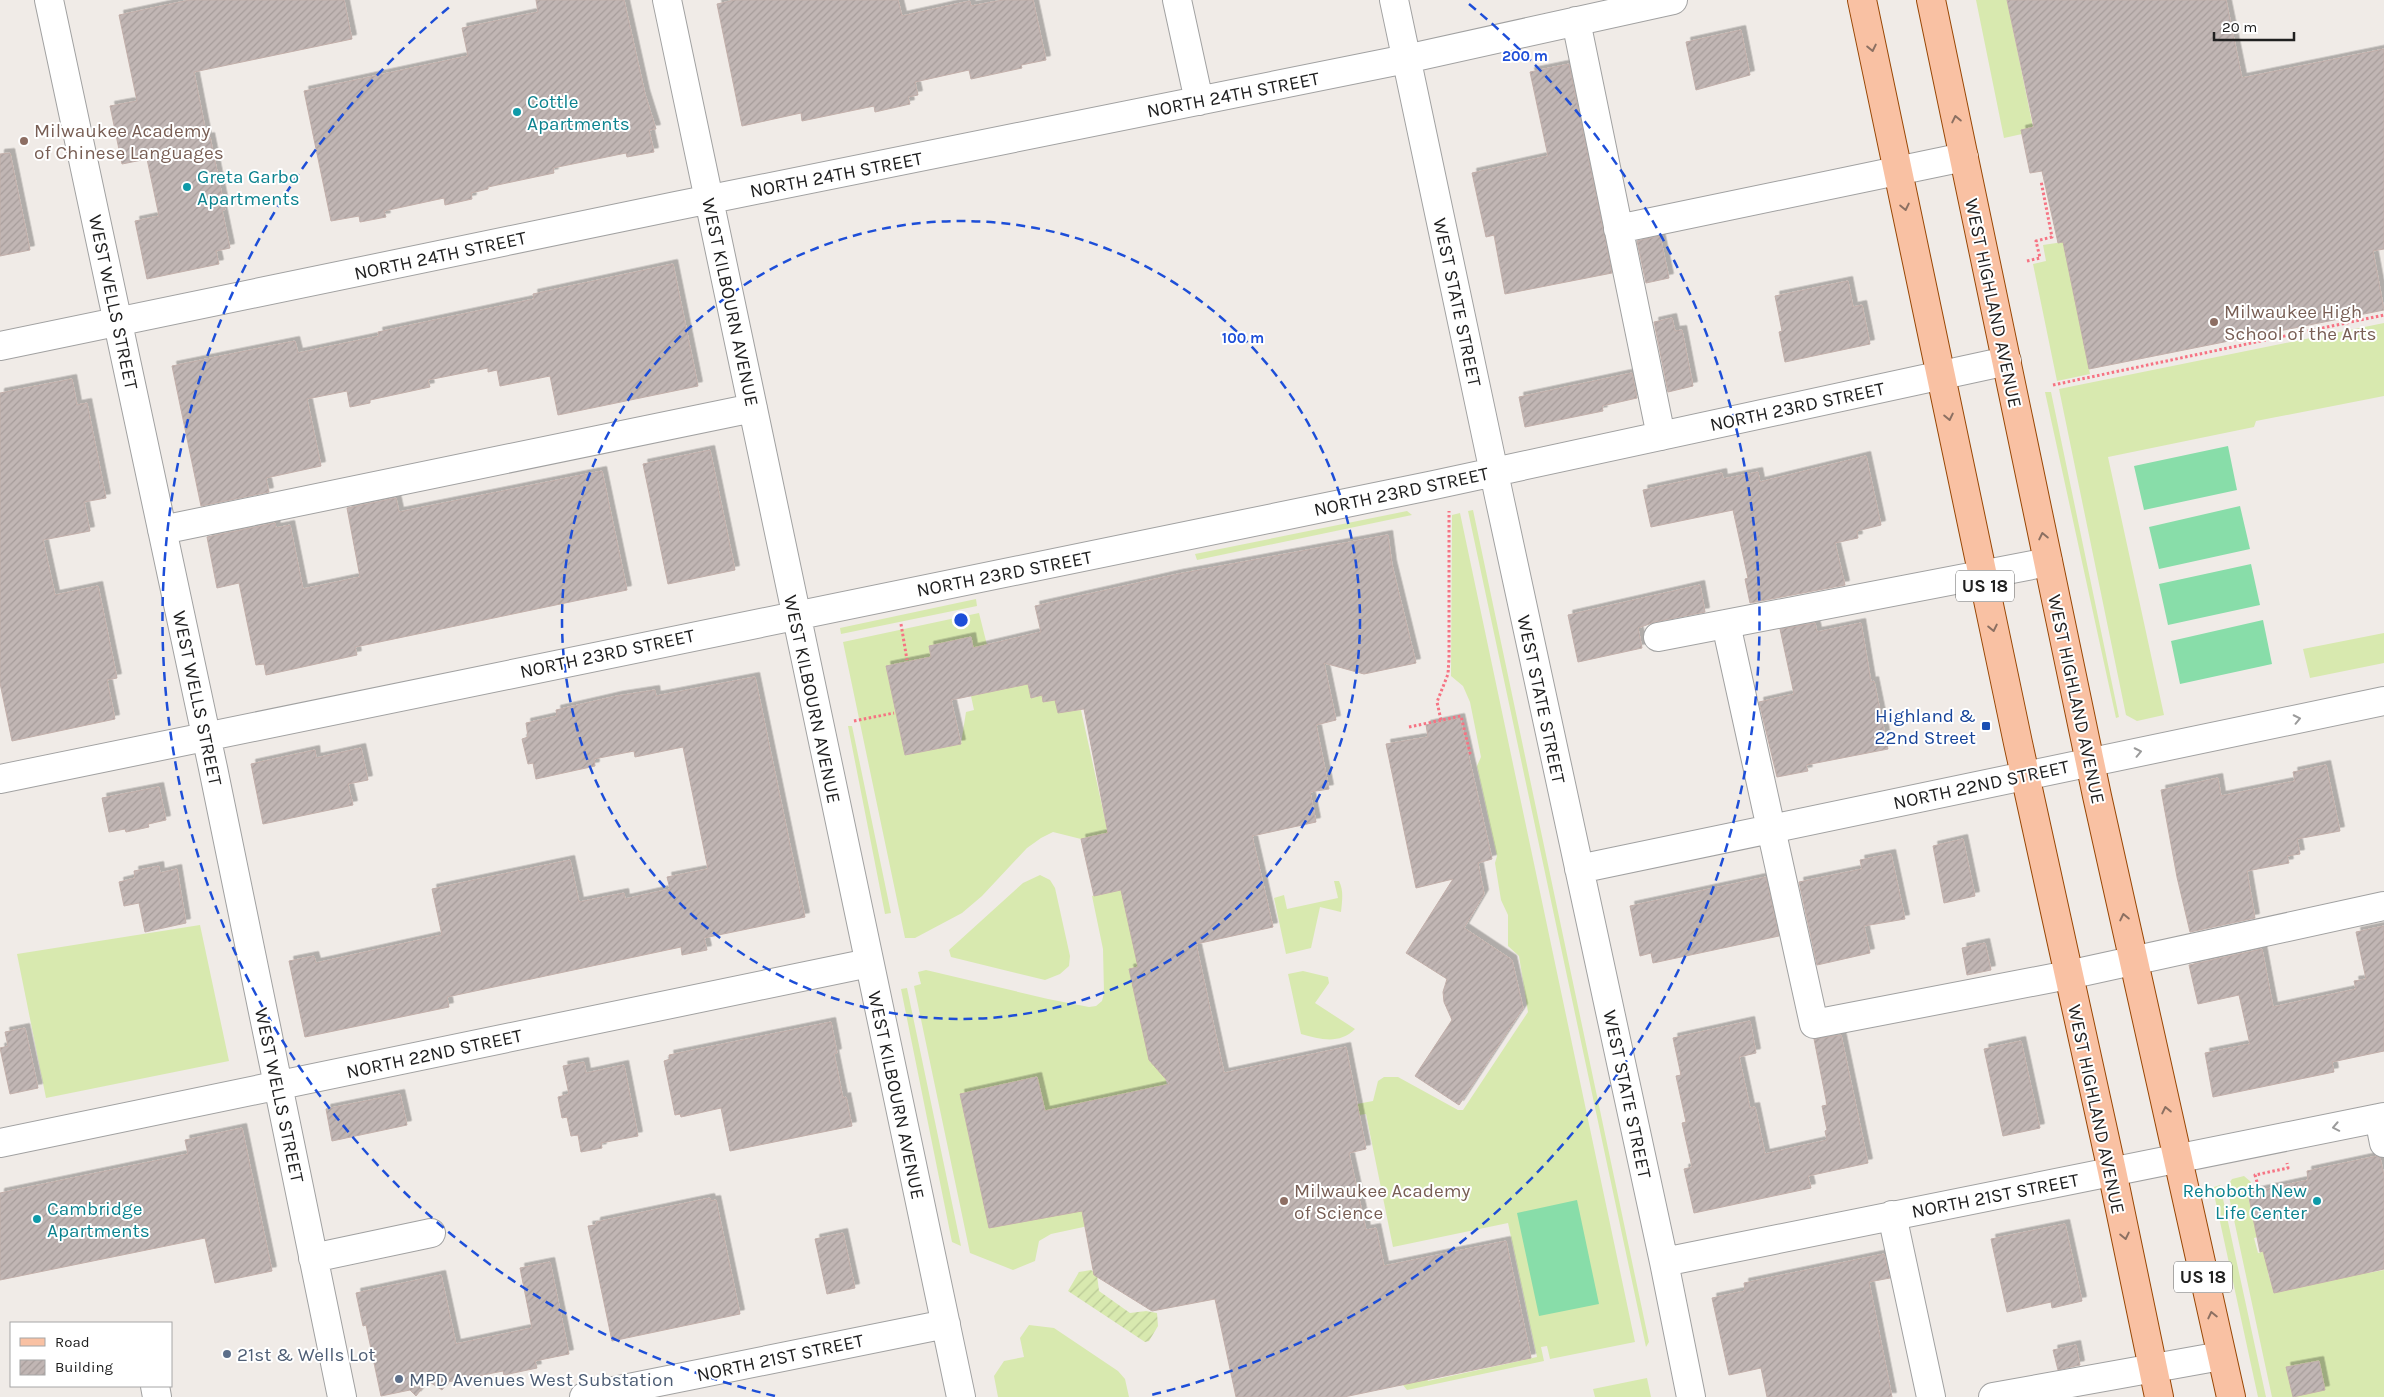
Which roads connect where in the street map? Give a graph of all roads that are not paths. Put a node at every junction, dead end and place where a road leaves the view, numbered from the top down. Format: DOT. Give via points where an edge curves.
graph roads {
  1 [pos="49,0"];
  2 [pos="667,0"];
  3 [pos="1177,0"];
  4 [pos="1394,0"];
  5 [pos="1672,0"];
  6 [pos="1862,0"];
  7 [pos="1931,0"];
  8 [pos="1591,12"];
  9 [pos="1406,59"];
  10 [pos="1198,101"];
  11 [pos="1964,158"];
  12 [pos="1898,172"];
  13 [pos="709,199"];
  14 [pos="1618,229"];
  15 [pos="118,321"];
  16 [pos="0,346"];
  17 [pos="2007,361"];
  18 [pos="1941,375"];
  19 [pos="753,408"];
  20 [pos="1661,436"];
  21 [pos="1493,472"];
  22 [pos="162,530"];
  23 [pos="2048,562"];
  24 [pos="1982,574"];
  25 [pos="796,615"];
  26 [pos="1726,624"];
  27 [pos="1658,637"];
  28 [pos="2384,701"];
  29 [pos="206,736"];
  30 [pos="2090,762"];
  31 [pos="2024,775"];
  32 [pos="0,779"];
  33 [pos="1772,827"];
  34 [pos="1579,869"];
  35 [pos="2384,906"];
  36 [pos="2133,960"];
  37 [pos="869,963"];
  38 [pos="2068,975"];
  39 [pos="278,1085"];
  40 [pos="2382,1126"];
  41 [pos="0,1144"];
  42 [pos="2176,1158"];
  43 [pos="2112,1171"];
  44 [pos="1892,1215"];
  45 [pos="430,1233"];
  46 [pos="314,1258"];
  47 [pos="1664,1262"];
  48 [pos="946,1324"];
  49 [pos="2221,1356"];
  50 [pos="2152,1367"];
  51 [pos="342,1397"];
  52 [pos="584,1397"];
  53 [pos="961,1397"];
  54 [pos="1690,1397"];
  55 [pos="1932,1397"];
  56 [pos="1993,1397"];
  57 [pos="2159,1397"];
  58 [pos="2231,1397"];
  1 -- 15 [label="street, WEST WELLS STREET"];
  2 -- 13 [label="street, WEST KILBOURN AVENUE"];
  3 -- 10 [label="street"];
  4 -- 9 [label="street, WEST STATE STREET"];
  5 -- 8 [label="street, NORTH 24TH STREET"];
  6 -- 12 [label="main road, WEST HIGHLAND AVENUE / US 18, one-way"];
  11 -- 7 [label="main road, WEST HIGHLAND AVENUE / US 18, one-way"];
  8 -- 9 [label="street, NORTH 24TH STREET"];
  8 -- 14 [label="street"];
  9 -- 10 [label="street, NORTH 24TH STREET"];
  9 -- 21 [label="street, WEST STATE STREET"];
  10 -- 13 [label="street, NORTH 24TH STREET"];
  11 -- 12 [label="street"];
  11 -- 17 [label="main road, WEST HIGHLAND AVENUE / US 18"];
  12 -- 14 [label="street"];
  12 -- 18 [label="main road, WEST HIGHLAND AVENUE / US 18, one-way"];
  13 -- 15 [label="street, NORTH 24TH STREET"];
  13 -- 19 [label="street, WEST KILBOURN AVENUE"];
  14 -- 20 [label="street"];
  15 -- 16 [label="street, NORTH 24TH STREET"];
  15 -- 22 [label="street, WEST WELLS STREET"];
  17 -- 18 [label="street, NORTH 23RD STREET"];
  23 -- 17 [label="main road, WEST HIGHLAND AVENUE / US 18, one-way"];
  18 -- 20 [label="street, NORTH 23RD STREET"];
  18 -- 24 [label="main road, WEST HIGHLAND AVENUE / US 18, one-way"];
  19 -- 22 [label="street"];
  19 -- 25 [label="street, WEST KILBOURN AVENUE"];
  20 -- 21 [label="street, NORTH 23RD STREET"];
  21 -- 25 [label="street, NORTH 23RD STREET"];
  21 -- 34 [label="street, WEST STATE STREET"];
  22 -- 29 [label="street, WEST WELLS STREET"];
  23 -- 24 [label="street"];
  23 -- 30 [label="main road, WEST HIGHLAND AVENUE / US 18"];
  24 -- 26 [label="street"];
  24 -- 31 [label="main road, WEST HIGHLAND AVENUE / US 18, one-way"];
  25 -- 29 [label="street, NORTH 23RD STREET"];
  25 -- 37 [label="street, WEST KILBOURN AVENUE"];
  26 -- 27 [label="street"];
  26 -- 33 [label="street"];
  30 -- 28 [label="street, NORTH 22ND STREET, one-way"];
  29 -- 32 [label="street, NORTH 23RD STREET"];
  29 -- 39 [label="street, WEST WELLS STREET"];
  30 -- 31 [label="street, NORTH 22ND STREET"];
  36 -- 30 [label="main road, WEST HIGHLAND AVENUE / US 18, one-way"];
  31 -- 33 [label="street, NORTH 22ND STREET"];
  31 -- 38 [label="main road, WEST HIGHLAND AVENUE / US 18"];
  33 -- 34 [label="street, NORTH 22ND STREET"];
  33 -- 38 [label="street" via="1814,1024"];
  34 -- 47 [label="street, WEST STATE STREET"];
  35 -- 36 [label="street"];
  36 -- 38 [label="street"];
  42 -- 36 [label="main road, WEST HIGHLAND AVENUE / US 18, one-way"];
  37 -- 39 [label="street, NORTH 22ND STREET"];
  37 -- 48 [label="street, WEST KILBOURN AVENUE"];
  38 -- 43 [label="main road, WEST HIGHLAND AVENUE / US 18"];
  39 -- 41 [label="street, NORTH 22ND STREET"];
  39 -- 46 [label="street, WEST WELLS STREET"];
  40 -- 42 [label="street, NORTH 21ST STREET, one-way"];
  42 -- 43 [label="street, NORTH 21ST STREET"];
  49 -- 42 [label="main road, WEST HIGHLAND AVENUE / US 18, one-way"];
  43 -- 44 [label="street, NORTH 21ST STREET"];
  43 -- 50 [label="main road, WEST HIGHLAND AVENUE / US 18, one-way"];
  44 -- 47 [label="street, NORTH 21ST STREET"];
  44 -- 55 [label="street"];
  45 -- 46 [label="street"];
  46 -- 51 [label="street, WEST WELLS STREET"];
  47 -- 54 [label="street, WEST STATE STREET"];
  48 -- 52 [label="street, NORTH 21ST STREET"];
  48 -- 53 [label="street, WEST KILBOURN AVENUE"];
  49 -- 50 [label="street"];
  49 -- 58 [label="main road, WEST HIGHLAND AVENUE / US 18"];
  50 -- 56 [label="street"];
  50 -- 57 [label="main road, WEST HIGHLAND AVENUE / US 18"];
}
